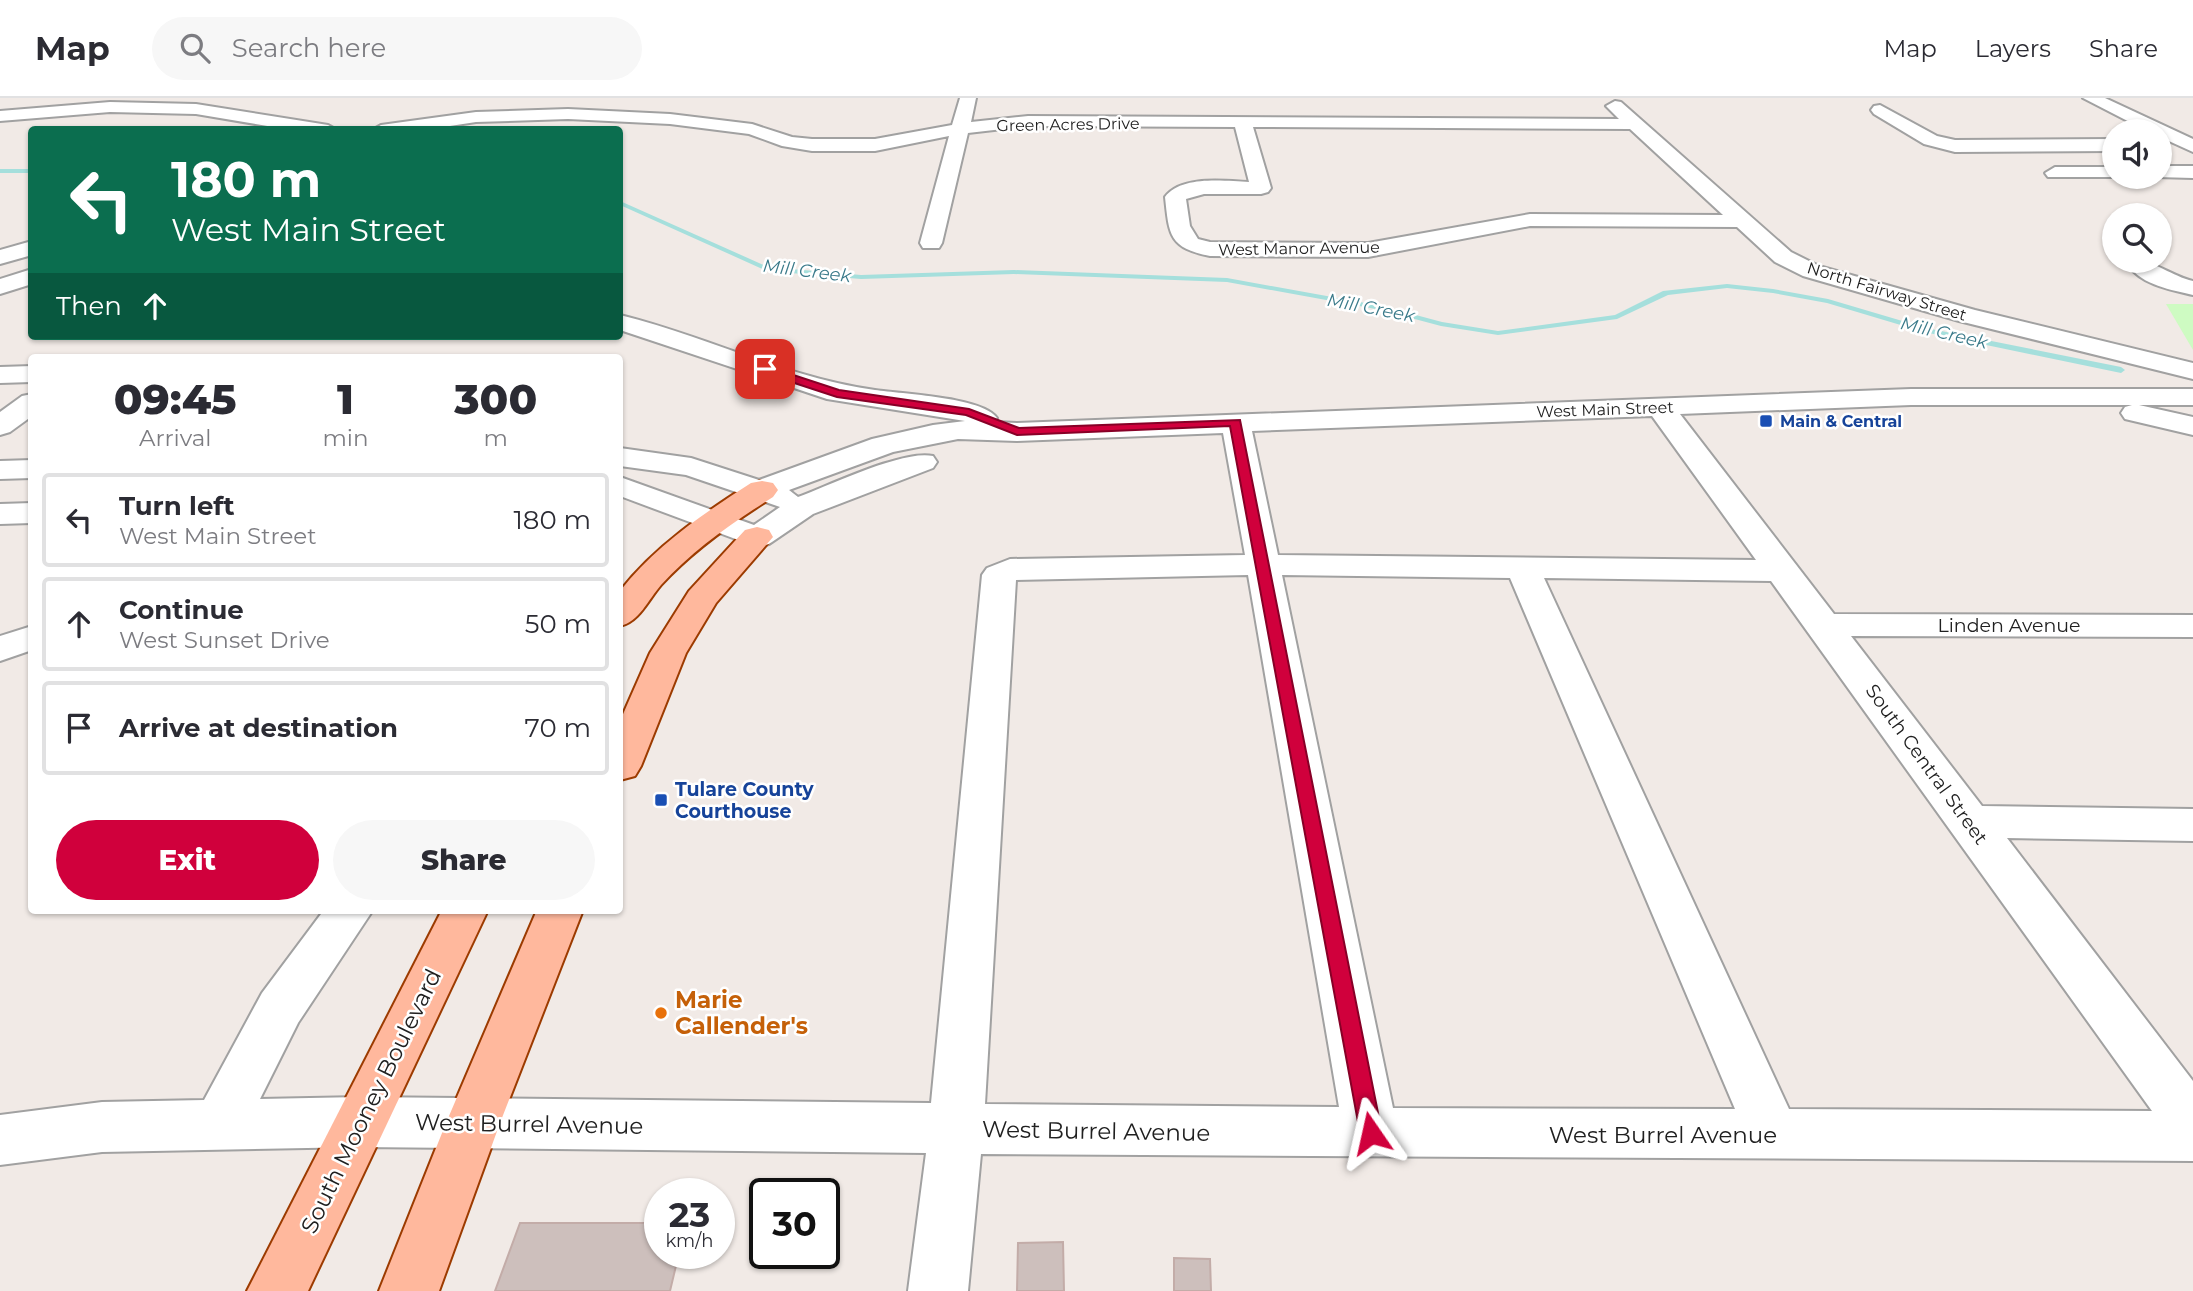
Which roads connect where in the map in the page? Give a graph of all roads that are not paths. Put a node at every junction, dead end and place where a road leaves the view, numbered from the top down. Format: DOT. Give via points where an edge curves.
graph roads {
  1 [pos="226,98"];
  2 [pos="968,98"];
  3 [pos="1606,98"];
  4 [pos="2091,98"];
  5 [pos="196,108"];
  6 [pos="1880,110"];
  7 [pos="0,116"];
  8 [pos="2128,119"];
  9 [pos="1242,122"];
  10 [pos="1635,124"];
  11 [pos="304,126"];
  12 [pos="412,126"];
  13 [pos="962,128"];
  14 [pos="2172,141"];
  15 [pos="2192,142"];
  16 [pos="2102,145"];
  17 [pos="2172,172"];
  18 [pos="2193,172"];
  19 [pos="2055,173"];
  20 [pos="2102,173"];
  21 [pos="1742,221"];
  22 [pos="931,243"];
  23 [pos="28,249"];
  24 [pos="0,257"];
  25 [pos="2152,273"];
  26 [pos="28,277"];
  27 [pos="0,287"];
  28 [pos="2193,288"];
  29 [pos="623,322"];
  30 [pos="2061,338"];
  31 [pos="2193,371"];
  32 [pos="28,374"];
  33 [pos="0,375"];
  34 [pos="2193,396"];
  35 [pos="2026,397"];
  36 [pos="2163,397"];
  37 [pos="28,405"];
  38 [pos="1660,407"];
  39 [pos="2193,416"];
  40 [pos="1236,422"];
  41 [pos="0,426"];
  42 [pos="2193,426"];
  43 [pos="1017,432"];
  44 [pos="623,457"];
  45 [pos="28,469"];
  46 [pos="0,470"];
  47 [pos="623,487"];
  48 [pos="762,490"];
  49 [pos="802,507"];
  50 [pos="28,513"];
  51 [pos="0,514"];
  52 [pos="712,521"];
  53 [pos="757,537"];
  54 [pos="1264,565"];
  55 [pos="1523,569"];
  56 [pos="1785,571"];
  57 [pos="623,610"];
  58 [pos="1825,625"];
  59 [pos="2193,626"];
  60 [pos="28,638"];
  61 [pos="0,649"];
  62 [pos="623,759"];
  63 [pos="1970,822"];
  64 [pos="2193,825"];
  65 [pos="347,914"];
  66 [pos="463,914"];
  67 [pos="558,914"];
  68 [pos="360,1122"];
  69 [pos="473,1123"];
  70 [pos="2193,1123"];
  71 [pos="219,1125"];
  72 [pos="956,1129"];
  73 [pos="1371,1133"];
  74 [pos="1773,1135"];
  75 [pos="2193,1136"];
  76 [pos="0,1140"];
  77 [pos="277,1291"];
  78 [pos="409,1291"];
  79 [pos="938,1291"];
  1 -- 5 [label="street"];
  2 -- 13 [label="street"];
  3 -- 10 [label="street, North Fairway Street"];
  4 -- 8 [label="street"];
  5 -- 7 [label="street" via="110,107"];
  5 -- 11 [label="street"];
  6 -- 16 [label="street" via="1931,140 1955,146"];
  9 -- 10 [label="street, Green Acres Drive" via="1291,116"];
  9 -- 13 [label="street, Green Acres Drive" via="1028,121"];
  9 -- 21 [label="street, West Manor Avenue" via="1261,188 1179,193 1175,197 1187,244 1210,249 1368,250 1530,220"];
  10 -- 21 [label="street, North Fairway Street"];
  12 -- 13 [label="street, Green Acres Drive" via="488,116 568,114 752,129 812,145 874,145"];
  13 -- 22 [label="street"];
  14 -- 15 [label="street"];
  17 -- 18 [label="street"];
  19 -- 20 [label="street"];
  21 -- 30 [label="street, North Fairway Street" via="1783,257 1811,271"];
  23 -- 24 [label="street"];
  25 -- 28 [label="street" via="2171,284"];
  26 -- 27 [label="street"];
  29 -- 43 [label="street" via="837,394 969,412"];
  30 -- 31 [label="street, North Fairway Street"];
  30 -- 34 [label="street, North Fairway Street" via="2149,369"];
  32 -- 33 [label="street"];
  34 -- 36 [label="street, West Main Street"];
  35 -- 36 [label="street, West Main Street"];
  35 -- 38 [label="street, West Main Street"];
  35 -- 42 [label="street" via="2100,406"];
  36 -- 39 [label="street"];
  37 -- 41 [label="street"];
  38 -- 40 [label="street, West Main Street"];
  38 -- 56 [label="street, South Central Street"];
  40 -- 43 [label="street, West Main Street"];
  40 -- 54 [label="street"];
  43 -- 48 [label="street, West Main Street" via="959,429 902,441"];
  43 -- 49 [label="street, West Main Street" via="981,448 882,475"];
  44 -- 48 [label="street" via="691,467"];
  45 -- 46 [label="street"];
  47 -- 52 [label="street"];
  48 -- 49 [label="street"];
  48 -- 52 [label="main road"];
  49 -- 53 [label="street, West Main Street"];
  50 -- 51 [label="street"];
  52 -- 53 [label="street"];
  52 -- 57 [label="main road"];
  53 -- 62 [label="main road" via="701,598 661,664"];
  54 -- 55 [label="street"];
  54 -- 72 [label="street" via="1010,569 999,575"];
  54 -- 73 [label="street"];
  55 -- 56 [label="street"];
  55 -- 74 [label="street"];
  56 -- 58 [label="street, South Central Street"];
  58 -- 59 [label="street, Linden Avenue"];
  58 -- 63 [label="street, South Central Street"];
  60 -- 61 [label="street"];
  63 -- 64 [label="street"];
  63 -- 70 [label="street, South Central Street"];
  65 -- 71 [label="street" via="280,1008"];
  66 -- 68 [label="main road, South Mooney Boulevard"];
  67 -- 69 [label="main road"];
  68 -- 69 [label="street, West Burrel Avenue"];
  68 -- 71 [label="street, West Burrel Avenue"];
  68 -- 77 [label="main road, South Mooney Boulevard"];
  69 -- 72 [label="street, West Burrel Avenue"];
  69 -- 78 [label="main road"];
  71 -- 76 [label="street, West Burrel Avenue" via="102,1128"];
  72 -- 73 [label="street, West Burrel Avenue"];
  72 -- 79 [label="street"];
  73 -- 74 [label="street, West Burrel Avenue"];
  74 -- 75 [label="street, West Burrel Avenue"];
}
